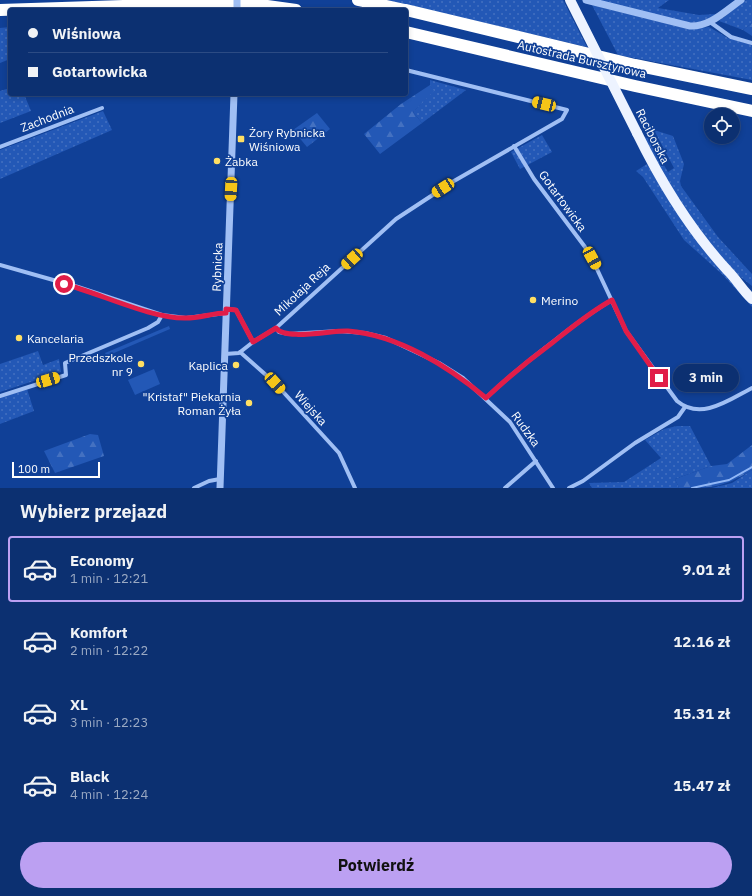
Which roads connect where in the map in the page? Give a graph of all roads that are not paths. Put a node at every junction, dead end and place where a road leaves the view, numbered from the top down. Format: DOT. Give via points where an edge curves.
graph roads {
  1 [pos="224,0"];
  2 [pos="358,0"];
  3 [pos="570,0"];
  4 [pos="586,0"];
  5 [pos="741,0"];
  6 [pos="240,4"];
  7 [pos="80,8"];
  8 [pos="277,8"];
  9 [pos="396,8"];
  10 [pos="408,10"];
  11 [pos="710,22"];
  12 [pos="408,32"];
  13 [pos="752,42"];
  14 [pos="408,70"];
  15 [pos="752,89"];
  16 [pos="234,96"];
  17 [pos="102,108"];
  18 [pos="752,111"];
  19 [pos="514,146"];
  20 [pos="0,147"];
  21 [pos="0,265"];
  22 [pos="729,272"];
  23 [pos="752,290"];
  24 [pos="752,299"];
  25 [pos="612,300"];
  26 [pos="226,311"];
  27 [pos="162,315"];
  28 [pos="276,328"];
  29 [pos="253,342"];
  30 [pos="240,352"];
  31 [pos="225,354"];
  32 [pos="752,388"];
  33 [pos="0,396"];
  34 [pos="486,398"];
  35 [pos="685,407"];
  36 [pos="536,461"];
  37 [pos="220,479"];
  38 [pos="194,488"];
  39 [pos="220,488"];
  40 [pos="355,488"];
  41 [pos="505,488"];
  42 [pos="553,488"];
  43 [pos="570,488"];
  1 -- 6 [label="highway"];
  2 -- 9 [label="highway, Autostrada Bursztynowa"];
  3 -- 22 [label="main road, Raciborska, bridge" via="659,176 706,246"];
  4 -- 11 [label="street" via="690,26"];
  5 -- 11 [label="street"];
  6 -- 7 [label="highway"];
  6 -- 8 [label="highway"];
  10 -- 15 [label="highway, Autostrada Bursztynowa" via="642,66"];
  11 -- 13 [label="street" via="731,37"];
  12 -- 18 [label="highway, Autostrada Bursztynowa"];
  14 -- 19 [label="street, Mikołaja Reja" via="567,110 562,119"];
  16 -- 26 [label="street, Rybnicka"];
  17 -- 20 [label="street, Zachodnia"];
  19 -- 25 [label="street, Gotartowicka" via="531,175 588,253"];
  19 -- 28 [label="street, Mikołaja Reja" via="396,219"];
  21 -- 27 [label="street"];
  22 -- 23 [label="main road, Raciborska"];
  22 -- 24 [label="main road, Raciborska"];
  25 -- 34 [label="street" via="552,342"];
  25 -- 35 [label="street, Gotartowicka" via="632,340 672,396"];
  26 -- 27 [label="street" via="186,318"];
  26 -- 29 [label="street" via="236,310"];
  26 -- 31 [label="street, Rybnicka"];
  27 -- 33 [label="street" via="158,322 148,328 65,364 66,375"];
  28 -- 29 [label="street, Mikołaja Reja"];
  28 -- 34 [label="street, Rudzka" via="279,332 289,334 339,331 386,338 463,378"];
  29 -- 30 [label="street, Mikołaja Reja"];
  30 -- 31 [label="street, Mikołaja Reja"];
  30 -- 40 [label="street, Wiejska" via="275,383 339,453"];
  31 -- 37 [label="street, Rybnicka"];
  32 -- 35 [label="street" via="708,409"];
  34 -- 36 [label="street, Rudzka" via="515,428"];
  35 -- 43 [label="street" via="678,417"];
  36 -- 41 [label="street"];
  36 -- 42 [label="street, Rudzka"];
  37 -- 38 [label="street"];
  37 -- 39 [label="street, Rybnicka"];
}
